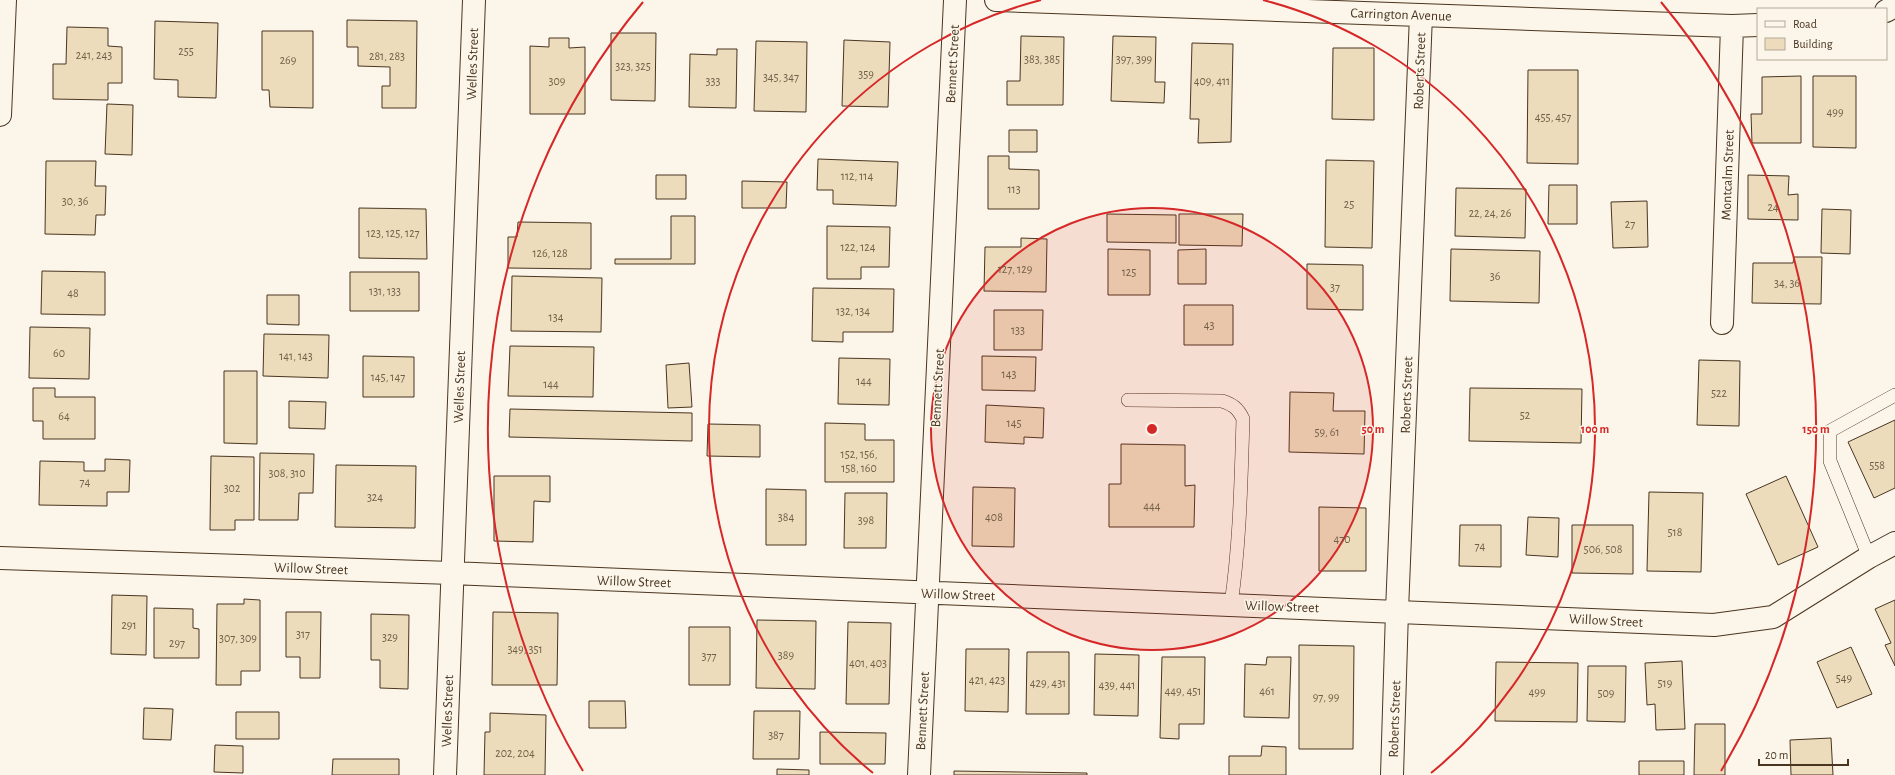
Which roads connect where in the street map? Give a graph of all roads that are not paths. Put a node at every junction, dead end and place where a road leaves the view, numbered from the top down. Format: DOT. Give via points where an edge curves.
graph roads {
  1 [pos="5,0"];
  2 [pos="474,0"];
  3 [pos="955,0"];
  4 [pos="996,0"];
  5 [pos="1421,15"];
  6 [pos="1757,25"];
  7 [pos="1732,26"];
  8 [pos="0,115"];
  9 [pos="1722,323"];
  10 [pos="1895,396"];
  11 [pos="1128,400"];
  12 [pos="1895,543"];
  13 [pos="1869,557"];
  14 [pos="0,558"];
  15 [pos="452,573"];
  16 [pos="928,593"];
  17 [pos="1231,604"];
  18 [pos="1397,611"];
  19 [pos="445,775"];
  20 [pos="919,775"];
  21 [pos="1392,775"];
  1 -- 8 [label="street"];
  2 -- 15 [label="street, Welles Street"];
  3 -- 16 [label="street, Bennett Street"];
  4 -- 5 [label="street, Carrington Avenue"];
  5 -- 7 [label="street, Carrington Avenue"];
  5 -- 18 [label="street, Roberts Street"];
  6 -- 7 [label="street, Carrington Avenue"];
  7 -- 9 [label="street, Montcalm Street"];
  10 -- 13 [label="lane" via="1830,431 1830,461"];
  11 -- 17 [label="lane" via="1222,401 1232,404 1240,413 1243,419 1241,494"];
  12 -- 13 [label="street, Willow Street"];
  13 -- 18 [label="street, Willow Street" via="1773,617 1714,625"];
  14 -- 15 [label="street, Willow Street"];
  15 -- 16 [label="street, Willow Street"];
  15 -- 19 [label="street, Welles Street"];
  16 -- 17 [label="street, Willow Street"];
  16 -- 20 [label="street, Bennett Street"];
  17 -- 18 [label="street, Willow Street"];
  18 -- 21 [label="street, Roberts Street"];
}
